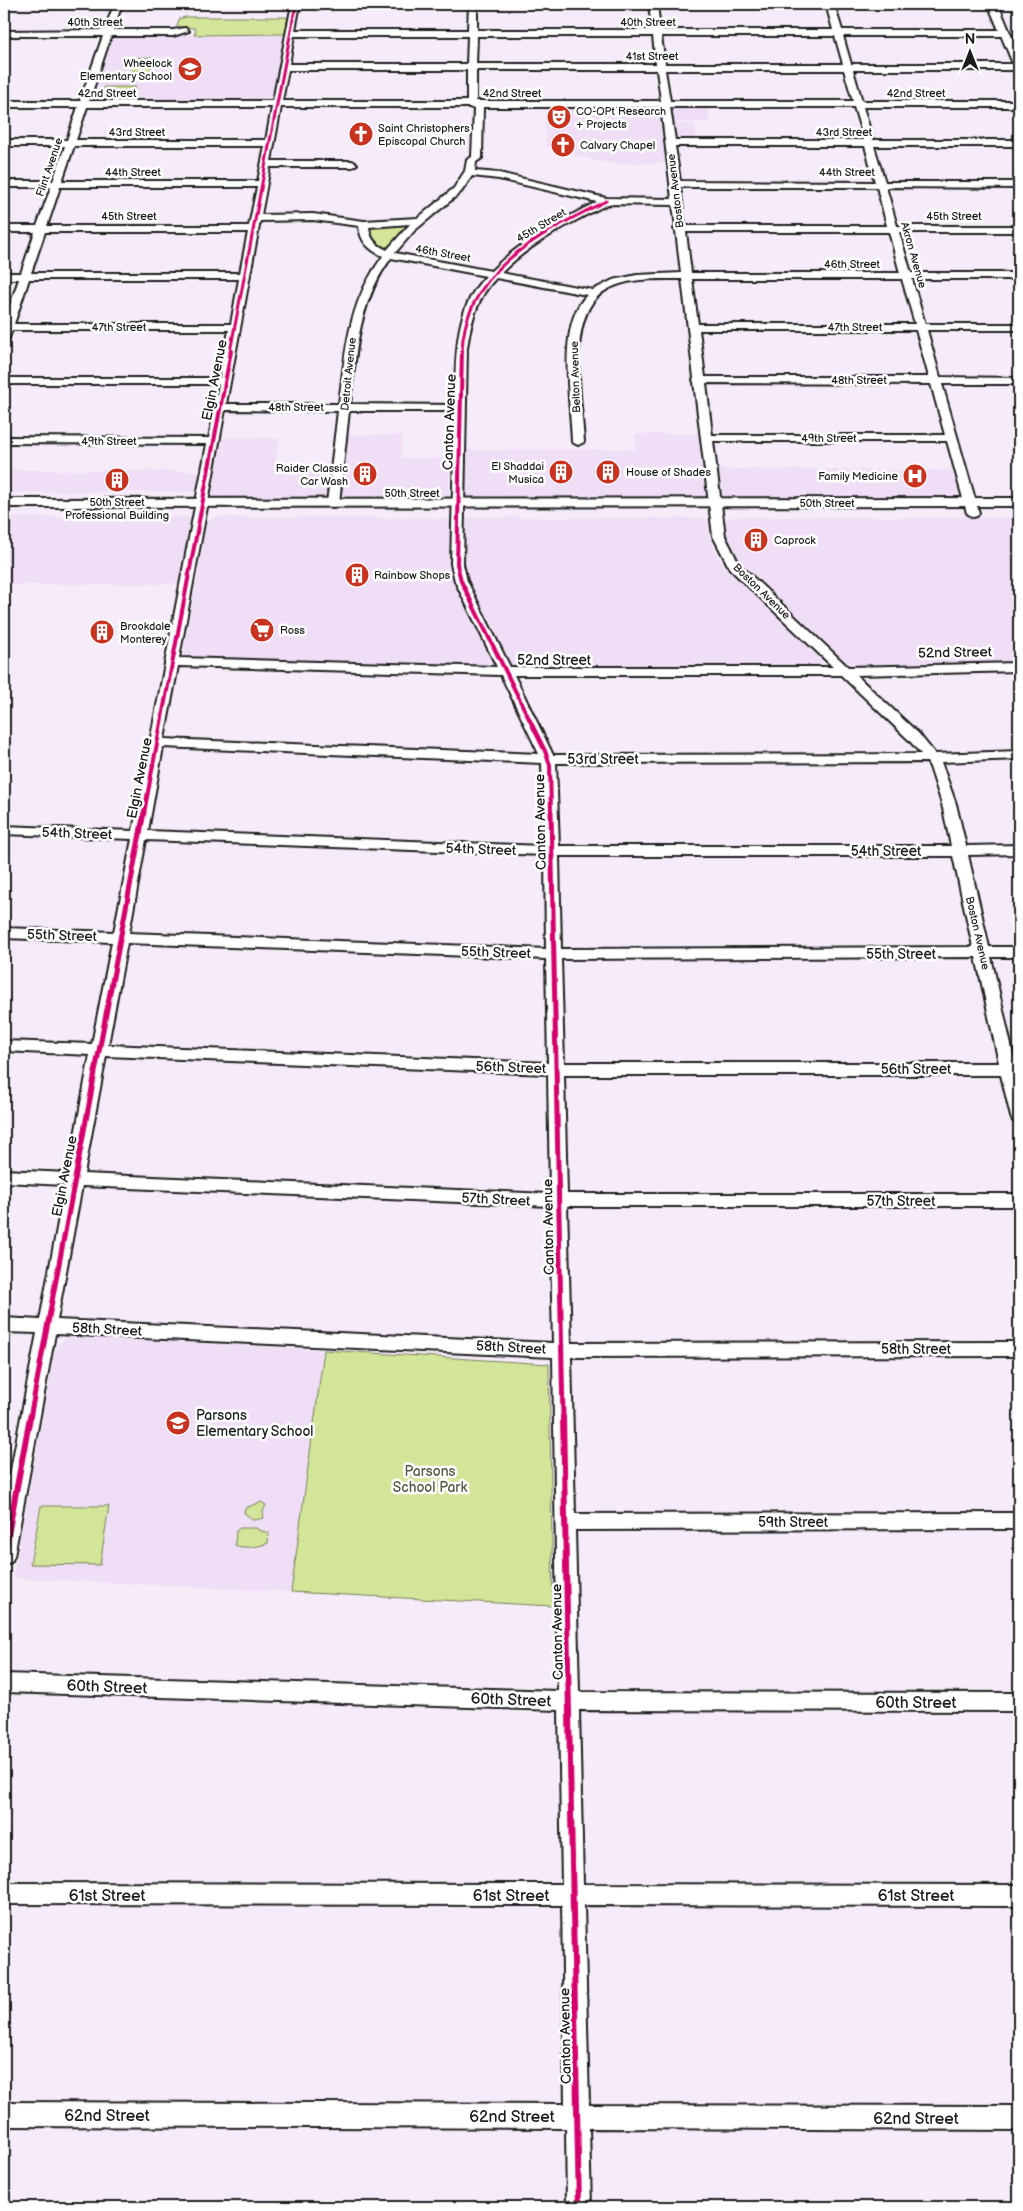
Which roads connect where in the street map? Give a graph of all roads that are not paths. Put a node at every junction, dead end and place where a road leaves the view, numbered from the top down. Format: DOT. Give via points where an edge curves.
graph roads {
  1 [pos="118,4"];
  2 [pos="296,4"];
  3 [pos="473,4"];
  4 [pos="653,4"];
  5 [pos="830,4"];
  6 [pos="993,4"];
  7 [pos="185,31"];
  8 [pos="4,33"];
  9 [pos="108,33"];
  10 [pos="291,33"];
  11 [pos="472,33"];
  12 [pos="656,33"];
  13 [pos="838,33"];
  14 [pos="1005,33"];
  15 [pos="1019,33"];
  16 [pos="1019,66"];
  17 [pos="284,67"];
  18 [pos="471,67"];
  19 [pos="660,67"];
  20 [pos="848,67"];
  21 [pos="4,104"];
  22 [pos="84,104"];
  23 [pos="277,104"];
  24 [pos="664,104"];
  25 [pos="858,104"];
  26 [pos="1019,104"];
  27 [pos="473,105"];
  28 [pos="4,143"];
  29 [pos="71,143"];
  30 [pos="270,143"];
  31 [pos="669,143"];
  32 [pos="869,143"];
  33 [pos="1019,143"];
  34 [pos="266,164"];
  35 [pos="352,164"];
  36 [pos="469,173"];
  37 [pos="4,184"];
  38 [pos="56,184"];
  39 [pos="262,184"];
  40 [pos="674,184"];
  41 [pos="880,184"];
  42 [pos="1019,184"];
  43 [pos="602,203"];
  44 [pos="676,204"];
  45 [pos="420,221"];
  46 [pos="255,224"];
  47 [pos="364,224"];
  48 [pos="4,229"];
  49 [pos="41,229"];
  50 [pos="679,229"];
  51 [pos="893,229"];
  52 [pos="1019,229"];
  53 [pos="389,255"];
  54 [pos="493,274"];
  55 [pos="4,276"];
  56 [pos="25,276"];
  57 [pos="245,276"];
  58 [pos="685,276"];
  59 [pos="907,276"];
  60 [pos="1019,276"];
  61 [pos="595,293"];
  62 [pos="6,327"];
  63 [pos="235,327"];
  64 [pos="692,327"];
  65 [pos="920,327"];
  66 [pos="1019,327"];
  67 [pos="4,338"];
  68 [pos="698,380"];
  69 [pos="936,380"];
  70 [pos="4,381"];
  71 [pos="225,381"];
  72 [pos="1019,381"];
  73 [pos="344,407"];
  74 [pos="220,408"];
  75 [pos="461,408"];
  76 [pos="706,438"];
  77 [pos="952,438"];
  78 [pos="4,440"];
  79 [pos="214,441"];
  80 [pos="578,442"];
  81 [pos="1019,502"];
  82 [pos="4,503"];
  83 [pos="333,503"];
  84 [pos="201,507"];
  85 [pos="458,508"];
  86 [pos="714,508"];
  87 [pos="972,508"];
  88 [pos="4,513"];
  89 [pos="1019,513"];
  90 [pos="172,662"];
  91 [pos="1019,667"];
  92 [pos="506,671"];
  93 [pos="846,671"];
  94 [pos="157,744"];
  95 [pos="1019,755"];
  96 [pos="932,758"];
  97 [pos="548,759"];
  98 [pos="4,830"];
  99 [pos="140,835"];
  100 [pos="1019,849"];
  101 [pos="552,851"];
  102 [pos="959,851"];
  103 [pos="4,933"];
  104 [pos="120,937"];
  105 [pos="1019,952"];
  106 [pos="554,954"];
  107 [pos="982,954"];
  108 [pos="4,1046"];
  109 [pos="99,1051"];
  110 [pos="556,1069"];
  111 [pos="1014,1069"];
  112 [pos="1019,1117"];
  113 [pos="4,1176"];
  114 [pos="75,1179"];
  115 [pos="1019,1200"];
  116 [pos="559,1201"];
  117 [pos="4,1325"];
  118 [pos="47,1327"];
  119 [pos="1019,1349"];
  120 [pos="562,1350"];
  121 [pos="10,1494"];
  122 [pos="566,1522"];
  123 [pos="1019,1522"];
  124 [pos="4,1556"];
  125 [pos="4,1683"];
  126 [pos="570,1701"];
  127 [pos="1019,1702"];
  128 [pos="4,1894"];
  129 [pos="1019,1895"];
  130 [pos="573,1896"];
  131 [pos="4,2114"];
  132 [pos="577,2116"];
  133 [pos="1019,2118"];
  134 [pos="579,2207"];
  1 -- 9 [label="street, Flint Avenue"];
  2 -- 10 [label="street, Elgin Avenue"];
  3 -- 11 [label="street"];
  4 -- 12 [label="street, Boston Avenue"];
  5 -- 13 [label="street, Akron Avenue"];
  6 -- 14 [label="main road"];
  6 -- 15 [label="main road" via="1004,13 1010,27"];
  7 -- 9 [label="street, 40th Street"];
  8 -- 9 [label="street, 40th Street"];
  9 -- 22 [label="street, Flint Avenue"];
  10 -- 11 [label="street, 40th Street"];
  10 -- 17 [label="street, Elgin Avenue"];
  11 -- 12 [label="street, 40th Street"];
  11 -- 18 [label="street"];
  12 -- 13 [label="street, 40th Street"];
  12 -- 19 [label="street, Boston Avenue"];
  13 -- 14 [label="street, 40th Street"];
  13 -- 20 [label="street, Akron Avenue"];
  14 -- 16 [label="main road"];
  15 -- 16 [label="main road" via="1015,39"];
  16 -- 20 [label="street, 41st Street"];
  17 -- 18 [label="street, 41st Street"];
  17 -- 23 [label="street, Elgin Avenue"];
  18 -- 19 [label="street, 41st Street"];
  18 -- 27 [label="street"];
  19 -- 20 [label="street, 41st Street"];
  19 -- 24 [label="street, Boston Avenue"];
  20 -- 25 [label="street, Akron Avenue"];
  21 -- 22 [label="street, 42nd Street"];
  22 -- 23 [label="street, 42nd Street"];
  22 -- 29 [label="street, Flint Avenue"];
  23 -- 27 [label="street, 42nd Street"];
  23 -- 30 [label="street, Elgin Avenue"];
  24 -- 25 [label="street, 42nd Street"];
  24 -- 27 [label="street, 42nd Street"];
  24 -- 31 [label="street, Boston Avenue"];
  25 -- 26 [label="street, 42nd Street"];
  25 -- 32 [label="street, Akron Avenue"];
  27 -- 36 [label="street" via="470,107 473,145 468,158 472,160"];
  28 -- 29 [label="street, 43rd Street"];
  29 -- 30 [label="street, 43rd Street"];
  29 -- 38 [label="street, Flint Avenue"];
  30 -- 34 [label="street, Elgin Avenue"];
  31 -- 32 [label="street, 43rd Street"];
  31 -- 40 [label="street, Boston Avenue"];
  32 -- 33 [label="street, 43rd Street"];
  32 -- 41 [label="street, Akron Avenue"];
  34 -- 35 [label="street"];
  34 -- 39 [label="street, Elgin Avenue"];
  36 -- 43 [label="street"];
  36 -- 45 [label="street" via="455,192"];
  37 -- 38 [label="street, 44th Street"];
  38 -- 39 [label="street, 44th Street"];
  38 -- 49 [label="street, Flint Avenue"];
  39 -- 46 [label="street, Elgin Avenue"];
  40 -- 41 [label="street, 44th Street"];
  40 -- 44 [label="street, Boston Avenue"];
  41 -- 42 [label="street, 44th Street"];
  41 -- 51 [label="street, Akron Avenue"];
  43 -- 44 [label="street"];
  43 -- 54 [label="street, 45th Street" via="524,246"];
  44 -- 50 [label="street, Boston Avenue"];
  45 -- 47 [label="street, 45th Street"];
  45 -- 53 [label="street"];
  46 -- 47 [label="street, 45th Street" via="313,217"];
  46 -- 49 [label="street, 45th Street"];
  46 -- 57 [label="street, Elgin Avenue"];
  47 -- 53 [label="street, 46th Street" via="367,242"];
  48 -- 49 [label="street, 45th Street"];
  49 -- 56 [label="street, Flint Avenue"];
  50 -- 51 [label="street, 45th Street"];
  50 -- 58 [label="street, Boston Avenue"];
  51 -- 52 [label="street, 45th Street"];
  51 -- 59 [label="street, Akron Avenue"];
  53 -- 54 [label="street, 46th Street"];
  53 -- 73 [label="street, Detroit Avenue" via="372,280 355,318"];
  54 -- 61 [label="street, 46th Street"];
  54 -- 75 [label="street, Canton Avenue" via="467,317 462,348"];
  55 -- 56 [label="street"];
  56 -- 57 [label="street"];
  56 -- 62 [label="street, Flint Avenue"];
  57 -- 63 [label="street, Elgin Avenue"];
  58 -- 59 [label="street, 46th Street"];
  58 -- 61 [label="street, Belton Avenue" via="631,278 607,285"];
  58 -- 64 [label="street, Boston Avenue"];
  59 -- 60 [label="street, 46th Street"];
  59 -- 65 [label="street, Akron Avenue"];
  61 -- 80 [label="street, Belton Avenue" via="582,308 574,336"];
  62 -- 63 [label="street, 47th Street"];
  62 -- 67 [label="street, Flint Avenue"];
  63 -- 71 [label="street, Elgin Avenue"];
  64 -- 65 [label="street, 47th Street"];
  64 -- 68 [label="street, Boston Avenue"];
  65 -- 66 [label="street, 47th Street"];
  65 -- 69 [label="street, Akron Avenue"];
  68 -- 69 [label="street, 48th Street"];
  68 -- 76 [label="street, Boston Avenue"];
  69 -- 72 [label="street, 48th Street"];
  69 -- 77 [label="street, Akron Avenue"];
  70 -- 71 [label="street"];
  71 -- 74 [label="street, Elgin Avenue"];
  73 -- 74 [label="street, 48th Street"];
  73 -- 75 [label="street, 48th Street"];
  73 -- 83 [label="street, Detroit Avenue"];
  74 -- 79 [label="street, Elgin Avenue"];
  75 -- 85 [label="street, Canton Avenue"];
  76 -- 77 [label="street, 49th Street"];
  76 -- 86 [label="street, Boston Avenue"];
  77 -- 87 [label="street, Akron Avenue"];
  78 -- 79 [label="street, 49th Street"];
  79 -- 84 [label="street, Elgin Avenue"];
  81 -- 87 [label="main road, 50th Street"];
  82 -- 84 [label="main road, 50th Street"];
  83 -- 84 [label="main road, 50th Street"];
  83 -- 85 [label="main road, 50th Street"];
  84 -- 85 [label="main road, 50th Street"];
  84 -- 88 [label="main road, 50th Street"];
  84 -- 90 [label="street, Elgin Avenue"];
  85 -- 86 [label="main road, 50th Street"];
  85 -- 92 [label="street, Canton Avenue" via="459,574"];
  86 -- 87 [label="main road, 50th Street"];
  86 -- 93 [label="street, Boston Avenue" via="718,536 734,566"];
  87 -- 89 [label="main road, 50th Street"];
  90 -- 92 [label="street, 52nd Street"];
  90 -- 94 [label="street, Elgin Avenue"];
  91 -- 93 [label="street, 52nd Street"];
  92 -- 93 [label="street, 52nd Street"];
  92 -- 97 [label="street, Canton Avenue"];
  93 -- 96 [label="street, Boston Avenue"];
  94 -- 97 [label="street, 53rd Street"];
  94 -- 99 [label="street, Elgin Avenue"];
  95 -- 96 [label="street, 53rd Street"];
  96 -- 97 [label="street, 53rd Street"];
  96 -- 102 [label="street, Boston Avenue" via="944,786"];
  97 -- 101 [label="street, Canton Avenue"];
  98 -- 99 [label="street, 54th Street"];
  99 -- 101 [label="street, 54th Street"];
  99 -- 104 [label="street, Elgin Avenue"];
  100 -- 102 [label="street, 54th Street"];
  101 -- 102 [label="street, 54th Street"];
  101 -- 106 [label="street, Canton Avenue"];
  102 -- 107 [label="street, Boston Avenue"];
  103 -- 104 [label="street, 55th Street"];
  104 -- 106 [label="street, 55th Street"];
  104 -- 109 [label="street, Elgin Avenue"];
  105 -- 107 [label="street, 55th Street"];
  106 -- 107 [label="street, 55th Street"];
  106 -- 110 [label="street, Canton Avenue"];
  107 -- 111 [label="street, Boston Avenue"];
  108 -- 109 [label="street, 56th Street"];
  109 -- 110 [label="street, 56th Street"];
  109 -- 114 [label="street, Elgin Avenue"];
  110 -- 111 [label="street, 56th Street"];
  110 -- 116 [label="street, Canton Avenue"];
  111 -- 112 [label="street, Boston Avenue"];
  113 -- 114 [label="street, 57th Street"];
  114 -- 116 [label="street, 57th Street"];
  114 -- 118 [label="street, Elgin Avenue"];
  115 -- 116 [label="street, 57th Street"];
  116 -- 120 [label="street, Canton Avenue"];
  117 -- 118 [label="street, 58th Street"];
  118 -- 120 [label="street, 58th Street"];
  118 -- 121 [label="street, Elgin Avenue"];
  119 -- 120 [label="street, 58th Street"];
  120 -- 122 [label="street, Canton Avenue"];
  121 -- 124 [label="street, Elgin Avenue"];
  122 -- 123 [label="street, 59th Street"];
  122 -- 126 [label="street, Canton Avenue"];
  125 -- 126 [label="street, 60th Street"];
  126 -- 127 [label="street, 60th Street"];
  126 -- 130 [label="street, Canton Avenue"];
  128 -- 130 [label="street, 61st Street"];
  129 -- 130 [label="street, 61st Street"];
  130 -- 132 [label="street, Canton Avenue"];
  131 -- 132 [label="street, 62nd Street"];
  132 -- 133 [label="street, 62nd Street"];
  132 -- 134 [label="street, Canton Avenue"];
}
